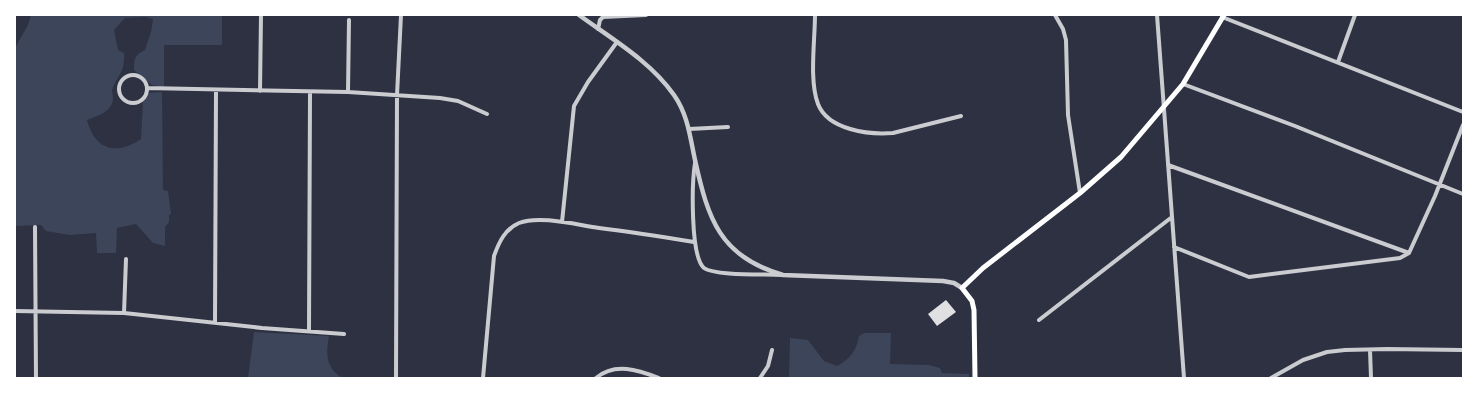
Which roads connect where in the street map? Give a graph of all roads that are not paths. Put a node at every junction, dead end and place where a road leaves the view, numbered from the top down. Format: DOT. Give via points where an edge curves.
graph roads {
  1 [pos="261,15"];
  2 [pos="401,15"];
  3 [pos="579,15"];
  4 [pos="646,15"];
  5 [pos="815,15"];
  6 [pos="1055,15"];
  7 [pos="1157,15"];
  8 [pos="1355,15"];
  9 [pos="1223,16"];
  10 [pos="349,20"];
  11 [pos="598,29"];
  12 [pos="617,42"];
  13 [pos="1338,62"];
  14 [pos="1183,84"];
  15 [pos="147,88"];
  16 [pos="216,90"];
  17 [pos="260,91"];
  18 [pos="348,92"];
  19 [pos="310,93"];
  20 [pos="397,95"];
  21 [pos="1164,108"];
  22 [pos="1463,112"];
  23 [pos="487,114"];
  24 [pos="961,116"];
  25 [pos="1463,126"];
  26 [pos="728,127"];
  27 [pos="689,129"];
  28 [pos="695,160"];
  29 [pos="1168,165"];
  30 [pos="1439,184"];
  31 [pos="1080,193"];
  32 [pos="1463,194"];
  33 [pos="1172,217"];
  34 [pos="562,222"];
  35 [pos="36,227"];
  36 [pos="694,242"];
  37 [pos="1174,247"];
  38 [pos="1409,253"];
  39 [pos="126,259"];
  40 [pos="783,275"];
  41 [pos="962,288"];
  42 [pos="36,311"];
  43 [pos="15,312"];
  44 [pos="124,313"];
  45 [pos="1039,320"];
  46 [pos="215,323"];
  47 [pos="309,330"];
  48 [pos="344,334"];
  49 [pos="772,350"];
  50 [pos="1370,350"];
  51 [pos="1463,350"];
  52 [pos="36,378"];
  53 [pos="396,378"];
  54 [pos="483,378"];
  55 [pos="596,378"];
  56 [pos="659,378"];
  57 [pos="760,378"];
  58 [pos="974,378"];
  59 [pos="1184,378"];
  60 [pos="1271,378"];
  61 [pos="1371,378"];
  1 -- 17 [label="street"];
  2 -- 20 [label="street"];
  3 -- 11 [label="street"];
  4 -- 11 [label="street" via="603,17"];
  5 -- 24 [label="street" via="814,92 819,106 835,122 854,130 882,134"];
  6 -- 31 [label="street" via="1066,40 1068,115"];
  7 -- 21 [label="street"];
  8 -- 13 [label="street"];
  9 -- 13 [label="street"];
  9 -- 14 [label="main road"];
  10 -- 18 [label="street"];
  11 -- 12 [label="street"];
  12 -- 27 [label="street" via="656,72 684,112"];
  12 -- 34 [label="street" via="574,106"];
  13 -- 22 [label="street"];
  14 -- 21 [label="main road"];
  14 -- 30 [label="street"];
  15 -- 15 [label="street" via="143,79 132,75 123,80 120,87 121,95 130,102 142,99"];
  15 -- 16 [label="street"];
  16 -- 17 [label="street"];
  16 -- 46 [label="street"];
  17 -- 19 [label="street"];
  18 -- 19 [label="street"];
  18 -- 20 [label="street"];
  19 -- 47 [label="street"];
  20 -- 23 [label="street" via="440,98 466,104"];
  20 -- 53 [label="street"];
  21 -- 29 [label="street"];
  21 -- 31 [label="main road" via="1121,157"];
  25 -- 30 [label="street"];
  26 -- 27 [label="street"];
  27 -- 28 [label="street"];
  28 -- 36 [label="street"];
  28 -- 40 [label="street" via="711,217 721,237 751,262"];
  29 -- 33 [label="street"];
  29 -- 38 [label="street"];
  30 -- 32 [label="street"];
  30 -- 38 [label="street"];
  31 -- 41 [label="main road"];
  33 -- 37 [label="street"];
  33 -- 45 [label="street"];
  34 -- 36 [label="street"];
  34 -- 54 [label="street" via="536,220 519,223 500,240 494,256"];
  35 -- 42 [label="street"];
  36 -- 40 [label="street" via="699,261 715,273"];
  37 -- 38 [label="street" via="1250,277 1400,258"];
  37 -- 59 [label="street"];
  39 -- 44 [label="street"];
  40 -- 41 [label="street" via="943,281"];
  41 -- 58 [label="main road" via="972,301 974,310"];
  42 -- 43 [label="street"];
  42 -- 44 [label="street"];
  42 -- 52 [label="street"];
  44 -- 46 [label="street"];
  46 -- 47 [label="street"];
  47 -- 48 [label="street"];
  49 -- 57 [label="street" via="768,366"];
  50 -- 51 [label="street"];
  50 -- 60 [label="street" via="1326,352 1303,360"];
  50 -- 61 [label="street"];
  55 -- 56 [label="street" via="607,370 620,369 640,371"];
}
